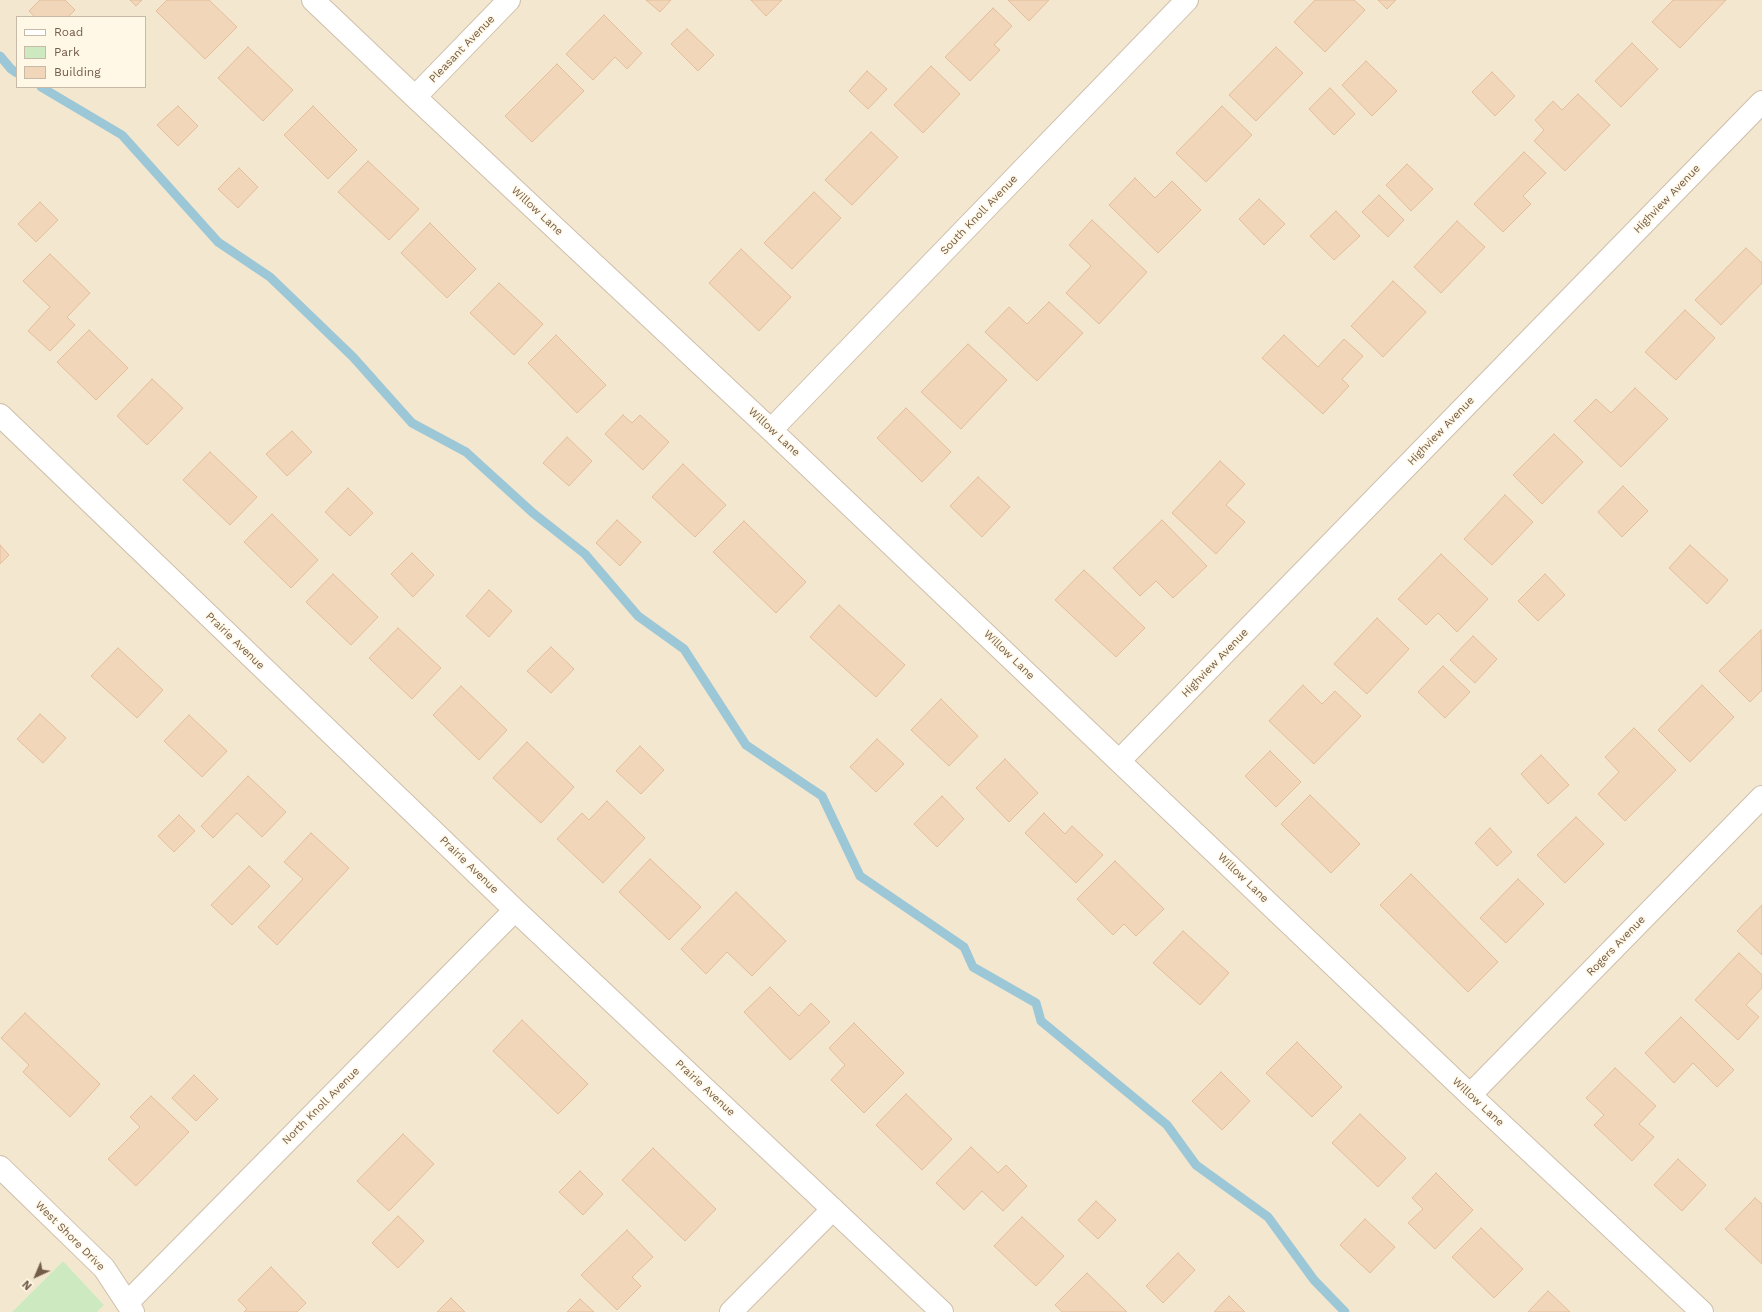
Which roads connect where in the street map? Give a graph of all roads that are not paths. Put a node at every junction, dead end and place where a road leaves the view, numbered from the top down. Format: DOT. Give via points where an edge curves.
graph roads {
  1 [pos="313,0"];
  2 [pos="509,0"];
  3 [pos="1187,0"];
  4 [pos="415,97"];
  5 [pos="1762,102"];
  6 [pos="0,415"];
  7 [pos="771,430"];
  8 [pos="1120,760"];
  9 [pos="1762,797"];
  10 [pos="515,910"];
  11 [pos="1470,1095"];
  12 [pos="0,1167"];
  13 [pos="833,1208"];
  14 [pos="130,1307"];
  15 [pos="731,1312"];
  16 [pos="942,1312"];
  17 [pos="1702,1312"];
  1 -- 4 [label="street, Willow Lane"];
  2 -- 4 [label="street, Pleasant Avenue"];
  3 -- 7 [label="street, South Knoll Avenue"];
  4 -- 7 [label="street, Willow Lane"];
  5 -- 8 [label="street, Highview Avenue"];
  6 -- 10 [label="street, Prairie Avenue"];
  7 -- 8 [label="street, Willow Lane"];
  8 -- 11 [label="street, Willow Lane"];
  9 -- 11 [label="street, Rogers Avenue"];
  10 -- 13 [label="street, Prairie Avenue"];
  10 -- 14 [label="street, North Knoll Avenue"];
  11 -- 17 [label="street, Willow Lane"];
  12 -- 14 [label="street, West Shore Drive" via="104,1268"];
  13 -- 15 [label="street"];
  13 -- 16 [label="street, Prairie Avenue"];
}
